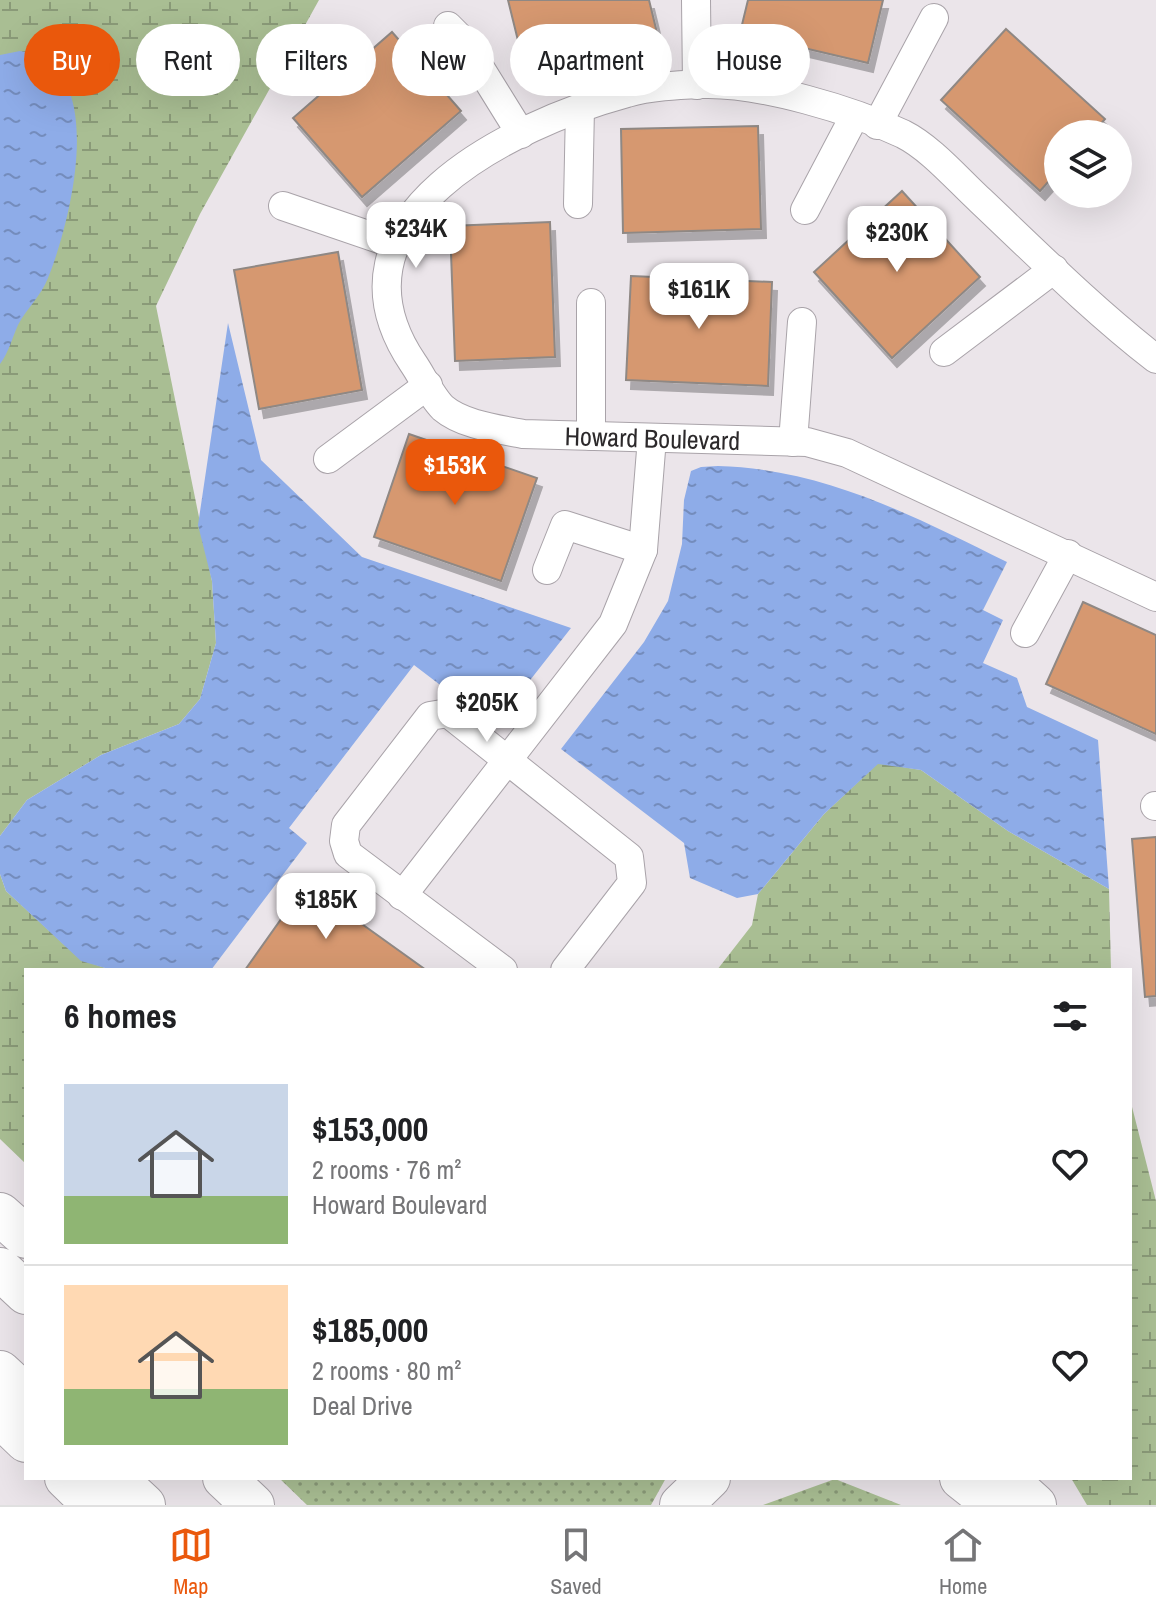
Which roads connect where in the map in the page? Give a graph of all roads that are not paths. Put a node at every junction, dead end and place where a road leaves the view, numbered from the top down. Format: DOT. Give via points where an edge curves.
graph roads {
  1 [pos="696,0"];
  2 [pos="934,18"];
  3 [pos="696,24"];
  4 [pos="688,86"];
  5 [pos="494,90"];
  6 [pos="794,96"];
  7 [pos="580,108"];
  8 [pos="865,121"];
  9 [pos="521,134"];
  10 [pos="578,204"];
  11 [pos="283,206"];
  12 [pos="805,210"];
  13 [pos="397,245"];
  14 [pos="1054,269"];
  15 [pos="591,303"];
  16 [pos="802,322"];
  17 [pos="944,352"];
  18 [pos="1156,359"];
  19 [pos="428,385"];
  20 [pos="591,436"];
  21 [pos="652,438"];
  22 [pos="793,442"];
  23 [pos="328,459"];
  24 [pos="643,550"];
  25 [pos="1068,554"];
  26 [pos="547,570"];
  27 [pos="1156,597"];
  28 [pos="1025,633"];
  29 [pos="507,760"];
  30 [pos="402,896"];
  31 [pos="500,968"];
  32 [pos="567,968"];
  33 [pos="0,1214"];
  34 [pos="24,1235"];
  35 [pos="0,1269"];
  36 [pos="24,1291"];
  37 [pos="0,1372"];
  38 [pos="24,1394"];
  39 [pos="0,1416"];
  40 [pos="24,1439"];
  41 [pos="68,1480"];
  42 [pos="117,1480"];
  43 [pos="226,1480"];
  44 [pos="707,1480"];
  45 [pos="964,1480"];
  46 [pos="1007,1480"];
  47 [pos="94,1505"];
  48 [pos="144,1505"];
  49 [pos="253,1505"];
  50 [pos="681,1505"];
  51 [pos="995,1505"];
  52 [pos="1035,1505"];
  1 -- 3 [label="street"];
  2 -- 8 [label="street"];
  4 -- 7 [label="street, Howard Boulevard" via="630,91"];
  5 -- 9 [label="street"];
  6 -- 8 [label="street, Howard Boulevard"];
  7 -- 9 [label="street, Howard Boulevard"];
  7 -- 10 [label="street"];
  8 -- 12 [label="street"];
  8 -- 14 [label="street, Howard Boulevard" via="905,135"];
  9 -- 13 [label="street, Howard Boulevard" via="450,175 403,224"];
  11 -- 13 [label="street"];
  13 -- 19 [label="street, Howard Boulevard" via="386,281 388,315"];
  14 -- 17 [label="street"];
  14 -- 18 [label="street, Howard Boulevard"];
  15 -- 20 [label="street"];
  16 -- 22 [label="street"];
  19 -- 20 [label="street, Howard Boulevard" via="444,408 481,425 523,434"];
  19 -- 23 [label="street"];
  20 -- 21 [label="street, Howard Boulevard"];
  21 -- 22 [label="street, Howard Boulevard"];
  21 -- 24 [label="street"];
  22 -- 25 [label="street, Howard Boulevard" via="847,453"];
  24 -- 26 [label="street" via="565,525"];
  24 -- 29 [label="street" via="613,624"];
  25 -- 27 [label="street, Howard Boulevard"];
  25 -- 28 [label="street"];
  29 -- 30 [label="street"];
  29 -- 30 [label="street" via="448,713 430,716 346,825 348,854"];
  29 -- 32 [label="street" via="629,857 632,883"];
  30 -- 31 [label="street"];
  33 -- 34 [label="highway"];
  35 -- 36 [label="highway"];
  37 -- 38 [label="highway"];
  39 -- 40 [label="highway"];
  41 -- 47 [label="highway"];
  42 -- 48 [label="highway"];
  43 -- 49 [label="highway"];
  44 -- 50 [label="highway"];
  45 -- 51 [label="highway"];
  46 -- 52 [label="highway"];
}
